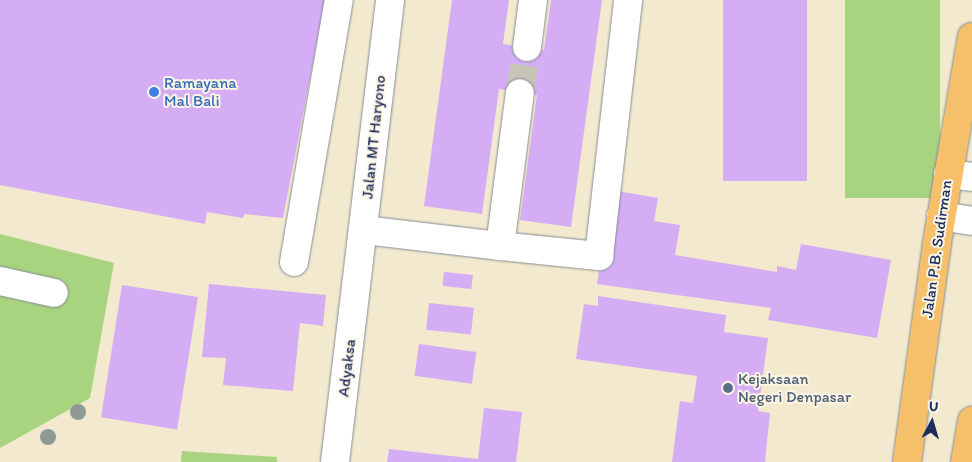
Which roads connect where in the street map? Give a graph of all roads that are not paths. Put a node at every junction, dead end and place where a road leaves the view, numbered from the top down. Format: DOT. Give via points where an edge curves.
graph roads {
  1 [pos="339,0"];
  2 [pos="390,0"];
  3 [pos="533,0"];
  4 [pos="628,0"];
  5 [pos="972,37"];
  6 [pos="527,48"];
  7 [pos="520,93"];
  8 [pos="960,176"];
  9 [pos="941,216"];
  10 [pos="972,221"];
  11 [pos="364,230"];
  12 [pos="500,246"];
  13 [pos="294,262"];
  14 [pos="359,274"];
  15 [pos="0,281"];
  16 [pos="54,293"];
  17 [pos="972,421"];
  18 [pos="335,462"];
  19 [pos="907,462"];
  20 [pos="965,462"];
  1 -- 13 [label="street"];
  2 -- 11 [label="street, Jalan MT Haryono"];
  3 -- 6 [label="street"];
  4 -- 12 [label="street" via="599,256"];
  5 -- 8 [label="main road, Jalan P.B. Sudirman"];
  7 -- 12 [label="street"];
  8 -- 9 [label="main road, Jalan P.B. Sudirman"];
  9 -- 10 [label="street"];
  9 -- 19 [label="main road, Jalan P.B. Sudirman"];
  11 -- 12 [label="street"];
  11 -- 14 [label="street, Jalan MT Haryono"];
  14 -- 18 [label="street, Adyaksa"];
  15 -- 16 [label="street"];
  17 -- 20 [label="main road"];
}
